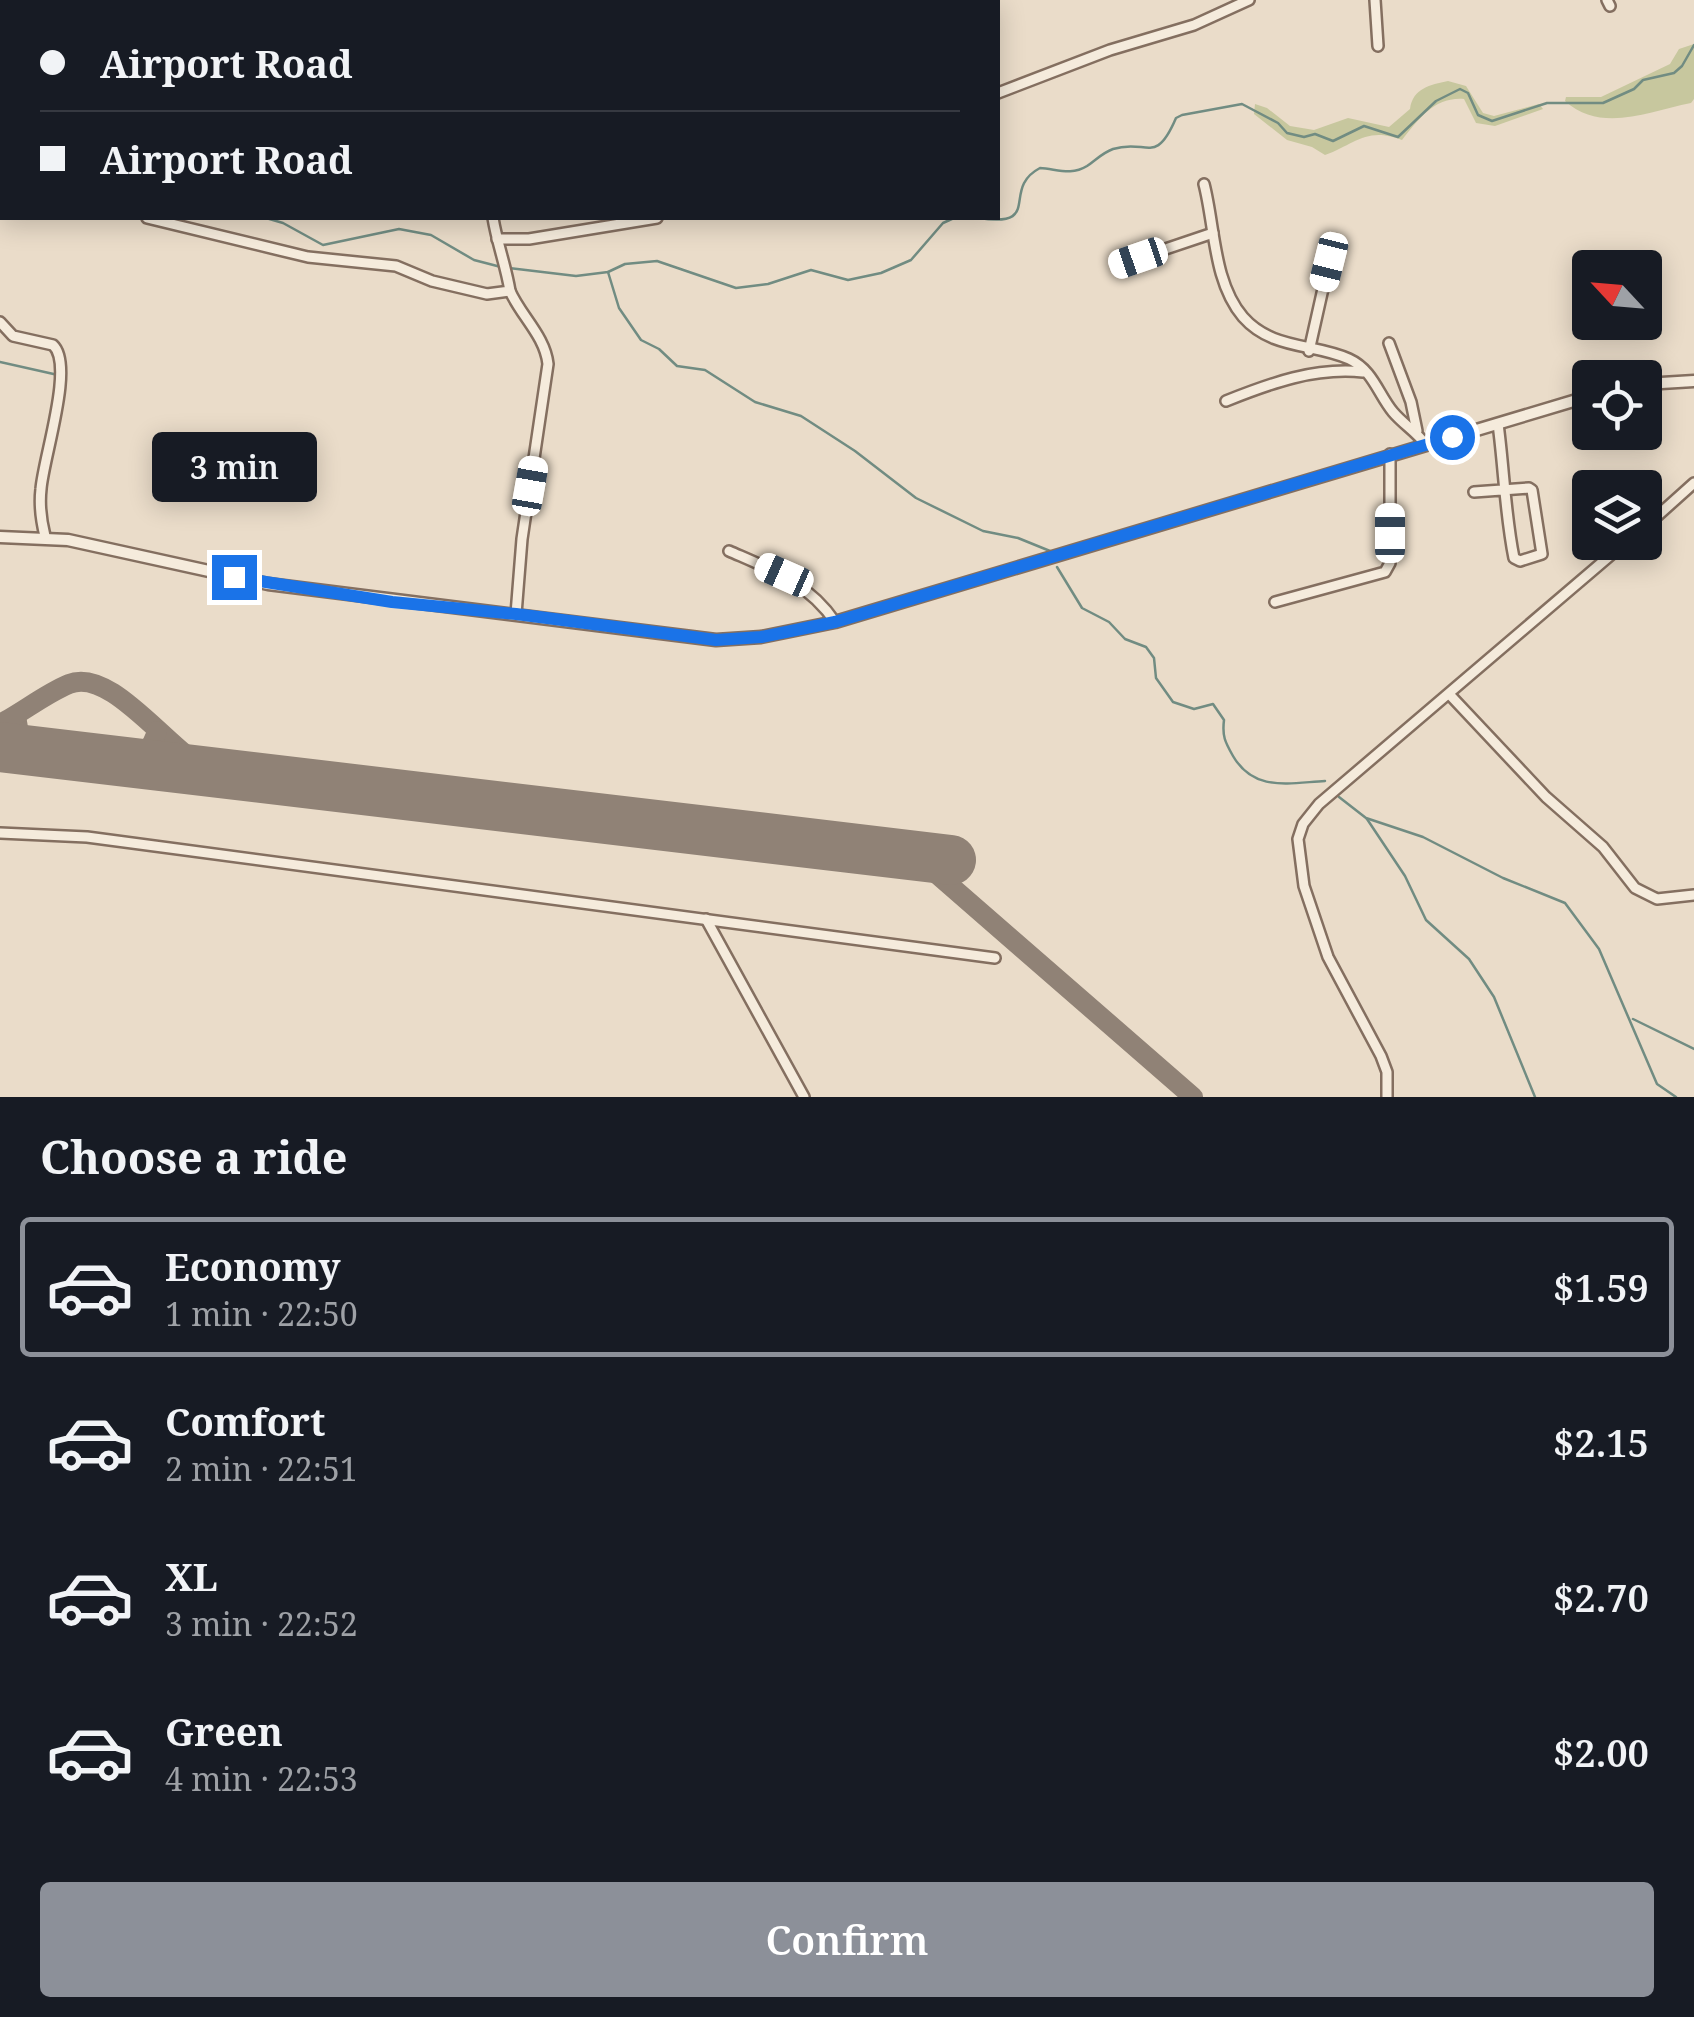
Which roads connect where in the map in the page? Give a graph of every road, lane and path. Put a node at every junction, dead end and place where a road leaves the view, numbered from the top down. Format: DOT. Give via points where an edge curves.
graph roads {
  1 [pos="1249,0"];
  2 [pos="1375,0"];
  3 [pos="1378,46"];
  4 [pos="1000,92"];
  5 [pos="1204,184"];
  6 [pos="155,220"];
  7 [pos="493,220"];
  8 [pos="645,220"];
  9 [pos="1214,233"];
  10 [pos="496,239"];
  11 [pos="1329,262"];
  12 [pos="1118,265"];
  13 [pos="510,291"];
  14 [pos="0,322"];
  15 [pos="1388,343"];
  16 [pos="1309,351"];
  17 [pos="1365,372"];
  18 [pos="1694,381"];
  19 [pos="1662,383"];
  20 [pos="1226,401"];
  21 [pos="1572,401"];
  22 [pos="1498,424"];
  23 [pos="1417,431"];
  24 [pos="1426,445"];
  25 [pos="1390,454"];
  26 [pos="1694,482"];
  27 [pos="1506,490"];
  28 [pos="1474,492"];
  29 [pos="1662,511"];
  30 [pos="45,536"];
  31 [pos="0,537"];
  32 [pos="728,550"];
  33 [pos="1605,560"];
  34 [pos="1276,602"];
  35 [pos="516,614"];
  36 [pos="835,622"];
  37 [pos="1450,695"];
  38 [pos="0,834"];
  39 [pos="1694,895"];
  40 [pos="706,919"];
  41 [pos="995,958"];
  42 [pos="804,1097"];
  43 [pos="1387,1097"];
  1 -- 4 [label="street"];
  2 -- 3 [label="street"];
  5 -- 9 [label="street"];
  6 -- 13 [label="street" via="308,257 388,264 487,294"];
  7 -- 10 [label="street"];
  8 -- 10 [label="street"];
  9 -- 12 [label="street"];
  9 -- 16 [label="street" via="1226,284 1244,318 1270,338"];
  10 -- 13 [label="street"];
  11 -- 16 [label="street"];
  13 -- 35 [label="street" via="540,337 548,364"];
  14 -- 30 [label="street" via="13,336 53,344 62,358 41,484"];
  15 -- 23 [label="street"];
  16 -- 17 [label="street" via="1348,359"];
  17 -- 20 [label="street" via="1307,373"];
  17 -- 23 [label="street" via="1395,415"];
  18 -- 19 [label="street"];
  21 -- 22 [label="street"];
  22 -- 24 [label="street"];
  22 -- 27 [label="street"];
  23 -- 24 [label="street"];
  24 -- 25 [label="street"];
  25 -- 34 [label="street" via="1385,572"];
  25 -- 36 [label="street"];
  26 -- 29 [label="street"];
  27 -- 27 [label="street" via="1532,490 1542,554 1514,558"];
  27 -- 28 [label="street"];
  30 -- 31 [label="street"];
  30 -- 35 [label="street" via="268,584"];
  32 -- 36 [label="street" via="803,587"];
  33 -- 37 [label="street"];
  35 -- 36 [label="street" via="716,640"];
  37 -- 39 [label="street" via="1603,847 1635,888 1657,898"];
  37 -- 43 [label="street" via="1319,804 1298,839 1320,936 1381,1056"];
  38 -- 40 [label="street" via="87,837"];
  40 -- 41 [label="street"];
  40 -- 42 [label="street"];
}
